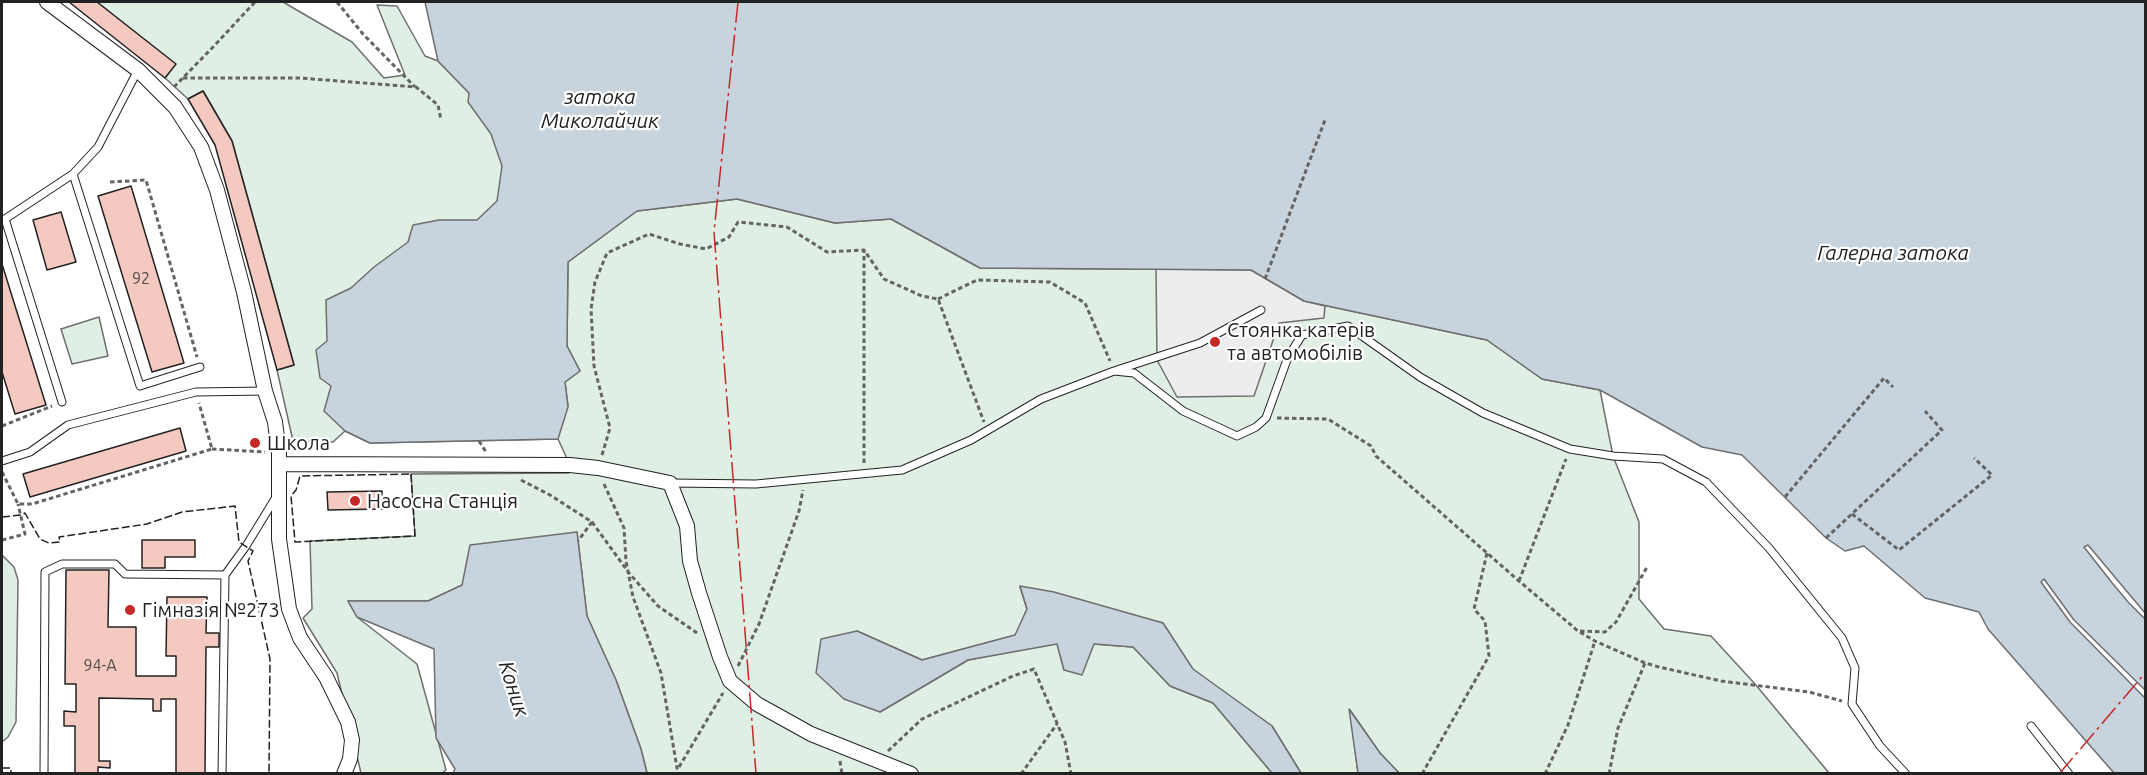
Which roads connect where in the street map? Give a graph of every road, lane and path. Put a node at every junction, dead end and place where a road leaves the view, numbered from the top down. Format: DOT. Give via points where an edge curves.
graph roads {
  1 [pos="47,2"];
  2 [pos="255,2"];
  3 [pos="338,2"];
  4 [pos="138,70"];
  5 [pos="183,78"];
  6 [pos="416,87"];
  7 [pos="164,96"];
  8 [pos="441,120"];
  9 [pos="1325,120"];
  10 [pos="73,174"];
  11 [pos="110,182"];
  12 [pos="3,218"];
  13 [pos="864,250"];
  14 [pos="1265,279"];
  15 [pos="938,299"];
  16 [pos="1262,310"];
  17 [pos="200,367"];
  18 [pos="1114,371"];
  19 [pos="1893,387"];
  20 [pos="265,391"];
  21 [pos="196,392"];
  22 [pos="62,402"];
  23 [pos="1925,411"];
  24 [pos="1266,418"];
  25 [pos="2,420"];
  26 [pos="7,424"];
  27 [pos="2,426"];
  28 [pos="987,431"];
  29 [pos="479,441"];
  30 [pos="212,449"];
  31 [pos="1570,449"];
  32 [pos="265,452"];
  33 [pos="1974,458"];
  34 [pos="2,461"];
  35 [pos="279,464"];
  36 [pos="497,466"];
  37 [pos="598,468"];
  38 [pos="2,472"];
  39 [pos="864,474"];
  40 [pos="805,480"];
  41 [pos="670,483"];
  42 [pos="279,493"];
  43 [pos="1785,497"];
  44 [pos="18,504"];
  45 [pos="1852,514"];
  46 [pos="592,522"];
  47 [pos="1826,538"];
  48 [pos="2,540"];
  49 [pos="578,541"];
  50 [pos="1487,553"];
  51 [pos="1647,567"];
  52 [pos="629,573"];
  53 [pos="225,575"];
  54 [pos="1519,581"];
  55 [pos="1578,631"];
  56 [pos="1595,641"];
  57 [pos="716,646"];
  58 [pos="1645,663"];
  59 [pos="730,681"];
  60 [pos="1852,704"];
  61 [pos="1058,724"];
  62 [pos="2031,726"];
  63 [pos="878,761"];
  64 [pos="678,769"];
  65 [pos="44,774"];
  66 [pos="222,774"];
  67 [pos="344,774"];
  68 [pos="678,774"];
  69 [pos="911,774"];
  70 [pos="1021,774"];
  71 [pos="1071,774"];
  72 [pos="1422,774"];
  73 [pos="1545,774"];
  74 [pos="1609,774"];
  75 [pos="1906,774"];
  76 [pos="2069,774"];
  1 -- 4 [label="street"];
  2 -- 5 [label="path"];
  3 -- 6 [label="path" via="363,34"];
  4 -- 7 [label="street"];
  4 -- 10 [label="lane" via="98,147"];
  5 -- 6 [label="path" via="300,78"];
  5 -- 7 [label="path"];
  6 -- 8 [label="path" via="438,105"];
  7 -- 20 [label="street" via="201,147 217,190"];
  9 -- 14 [label="path"];
  10 -- 12 [label="lane"];
  10 -- 17 [label="lane" via="140,386"];
  11 -- 17 [label="path" via="146,180"];
  12 -- 22 [label="lane"];
  13 -- 15 [label="path" via="884,279"];
  13 -- 37 [label="path" via="827,252 787,227 738,222 729,237 706,249 649,234 607,253 595,282 591,309 594,366 610,428"];
  13 -- 39 [label="path"];
  15 -- 18 [label="path" via="977,280 1050,282 1085,303"];
  15 -- 28 [label="path"];
  16 -- 18 [label="lane" via="1200,343"];
  18 -- 24 [label="lane" via="1134,373 1183,411 1237,436"];
  18 -- 28 [label="lane" via="1041,399"];
  19 -- 43 [label="path" via="1884,378"];
  20 -- 21 [label="lane"];
  20 -- 35 [label="street" via="274,422"];
  21 -- 30 [label="path"];
  21 -- 34 [label="lane" via="68,425 30,452"];
  22 -- 26 [label="path"];
  23 -- 45 [label="path" via="1942,430"];
  24 -- 31 [label="lane" via="1288,357 1302,335 1348,326 1420,377 1483,413"];
  24 -- 50 [label="path" via="1328,419 1371,446 1376,456"];
  25 -- 26 [label="path"];
  26 -- 27 [label="path"];
  28 -- 39 [label="lane" via="902,470"];
  29 -- 36 [label="path"];
  30 -- 32 [label="path"];
  30 -- 44 [label="path" via="32,504"];
  31 -- 54 [label="path"];
  31 -- 60 [label="lane" via="1663,459 1706,482 1769,548 1842,638 1855,668"];
  33 -- 45 [label="path" via="1992,475 1899,550"];
  35 -- 36 [label="street"];
  35 -- 42 [label="street"];
  36 -- 37 [label="street"];
  36 -- 46 [label="path"];
  37 -- 41 [label="street"];
  37 -- 52 [label="path" via="624,528"];
  38 -- 44 [label="path"];
  39 -- 40 [label="lane"];
  40 -- 41 [label="lane"];
  40 -- 59 [label="path" via="799,511 759,624"];
  41 -- 57 [label="street" via="687,526 690,561"];
  42 -- 53 [label="lane"];
  42 -- 67 [label="street" via="279,539 289,609 300,638 326,677 348,722 352,740"];
  44 -- 48 [label="path" via="25,534"];
  45 -- 47 [label="path"];
  46 -- 49 [label="path"];
  46 -- 52 [label="path"];
  50 -- 54 [label="path"];
  50 -- 72 [label="path" via="1474,609 1485,621 1489,656"];
  51 -- 55 [label="path" via="1616,622 1605,632"];
  52 -- 57 [label="path" via="658,606"];
  52 -- 64 [label="path" via="633,597 661,673"];
  53 -- 65 [label="lane" via="125,574 115,564 62,564 45,572"];
  53 -- 66 [label="lane"];
  54 -- 55 [label="path"];
  55 -- 56 [label="path"];
  56 -- 58 [label="path"];
  56 -- 73 [label="path" via="1568,725"];
  57 -- 59 [label="street"];
  58 -- 60 [label="path" via="1721,681 1809,692"];
  58 -- 74 [label="path" via="1618,728"];
  59 -- 63 [label="street" via="757,704 811,734"];
  59 -- 64 [label="path"];
  60 -- 75 [label="lane" via="1880,746"];
  61 -- 63 [label="path" via="1034,669 922,719"];
  61 -- 70 [label="path"];
  61 -- 71 [label="path"];
  62 -- 76 [label="lane"];
  63 -- 69 [label="street"];
  64 -- 68 [label="path"];
}
